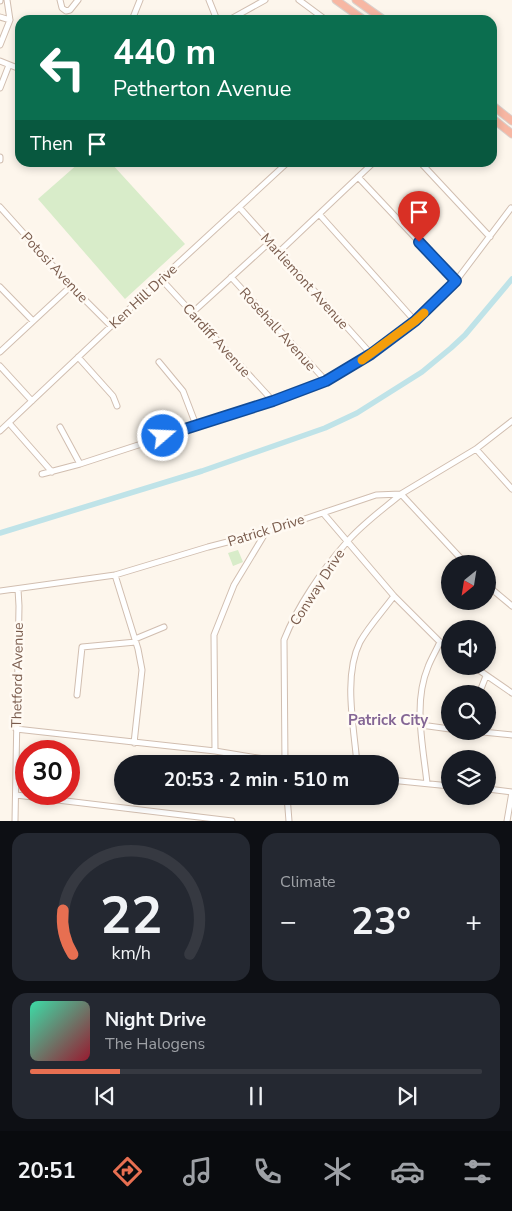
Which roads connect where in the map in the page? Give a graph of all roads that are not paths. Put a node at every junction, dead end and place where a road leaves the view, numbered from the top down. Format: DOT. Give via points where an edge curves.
graph roads {
  1 [pos="7,0"];
  2 [pos="60,0"];
  3 [pos="78,0"];
  4 [pos="140,0"];
  5 [pos="209,0"];
  6 [pos="265,0"];
  7 [pos="299,0"];
  8 [pos="336,0"];
  9 [pos="356,0"];
  10 [pos="134,15"];
  11 [pos="215,15"];
  12 [pos="237,15"];
  13 [pos="319,15"];
  14 [pos="357,15"];
  15 [pos="377,15"];
  16 [pos="0,17"];
  17 [pos="10,20"];
  18 [pos="0,45"];
  19 [pos="0,61"];
  20 [pos="9,65"];
  21 [pos="15,67"];
  22 [pos="0,88"];
  23 [pos="497,109"];
  24 [pos="512,121"];
  25 [pos="497,122"];
  26 [pos="512,134"];
  27 [pos="282,167"];
  28 [pos="369,167"];
  29 [pos="425,167"];
  30 [pos="358,177"];
  31 [pos="0,207"];
  32 [pos="238,207"];
  33 [pos="511,208"];
  34 [pos="319,214"];
  35 [pos="490,237"];
  36 [pos="270,242"];
  37 [pos="279,252"];
  38 [pos="231,277"];
  39 [pos="161,279"];
  40 [pos="456,281"];
  41 [pos="72,286"];
  42 [pos="0,287"];
  43 [pos="192,313"];
  44 [pos="415,321"];
  45 [pos="33,322"];
  46 [pos="111,326"];
  47 [pos="0,352"];
  48 [pos="371,354"];
  49 [pos="78,357"];
  50 [pos="159,362"];
  51 [pos="0,366"];
  52 [pos="326,381"];
  53 [pos="273,401"];
  54 [pos="32,402"];
  55 [pos="117,406"];
  56 [pos="512,421"];
  57 [pos="9,423"];
  58 [pos="196,425"];
  59 [pos="60,427"];
  60 [pos="0,431"];
  61 [pos="476,449"];
  62 [pos="80,464"];
  63 [pos="52,472"];
  64 [pos="42,474"];
  65 [pos="512,489"];
  66 [pos="401,494"];
  67 [pos="323,513"];
  68 [pos="266,532"];
  69 [pos="347,542"];
  70 [pos="458,555"];
  71 [pos="115,575"];
  72 [pos="18,589"];
  73 [pos="0,591"];
  74 [pos="496,593"];
  75 [pos="394,596"];
  76 [pos="512,606"];
  77 [pos="164,627"];
  78 [pos="135,641"];
  79 [pos="440,642"];
  80 [pos="486,676"];
  81 [pos="482,685"];
  82 [pos="512,693"];
  83 [pos="77,695"];
  84 [pos="421,725"];
  85 [pos="441,728"];
  86 [pos="16,729"];
  87 [pos="496,733"];
  88 [pos="512,735"];
  89 [pos="16,740"];
  90 [pos="134,742"];
  91 [pos="216,752"];
  92 [pos="235,755"];
  93 [pos="285,755"];
  94 [pos="356,755"];
  95 [pos="399,781"];
  96 [pos="427,783"];
  97 [pos="441,785"];
  98 [pos="496,790"];
  99 [pos="512,792"];
  100 [pos="80,802"];
  101 [pos="16,805"];
  102 [pos="288,805"];
  103 [pos="15,821"];
  104 [pos="232,821"];
  105 [pos="289,821"];
  106 [pos="507,821"];
  1 -- 17 [label="street"];
  2 -- 3 [label="street" via="66,11"];
  4 -- 10 [label="street"];
  5 -- 11 [label="street"];
  6 -- 12 [label="street"];
  7 -- 13 [label="street"];
  8 -- 14 [label="highway"];
  9 -- 15 [label="highway"];
  16 -- 17 [label="street"];
  17 -- 18 [label="street"];
  19 -- 20 [label="street"];
  20 -- 21 [label="street"];
  20 -- 22 [label="street"];
  23 -- 24 [label="highway"];
  25 -- 26 [label="highway"];
  27 -- 32 [label="street, Ken Hill Drive"];
  28 -- 30 [label="street"];
  29 -- 35 [label="street"];
  30 -- 34 [label="street"];
  30 -- 40 [label="street"];
  31 -- 41 [label="street, Potosi Avenue"];
  32 -- 36 [label="street, Marliemont Avenue"];
  32 -- 39 [label="street, Ken Hill Drive"];
  33 -- 35 [label="street"];
  34 -- 37 [label="street"];
  34 -- 44 [label="street"];
  35 -- 40 [label="street"];
  36 -- 37 [label="street, Marliemont Avenue"];
  36 -- 38 [label="street"];
  37 -- 48 [label="street, Marliemont Avenue"];
  38 -- 43 [label="street"];
  38 -- 52 [label="street, Rosehall Avenue"];
  39 -- 43 [label="street, Cardiff Avenue"];
  39 -- 46 [label="street, Ken Hill Drive"];
  40 -- 44 [label="street"];
  41 -- 45 [label="street"];
  41 -- 46 [label="street, Potosi Avenue"];
  42 -- 45 [label="street"];
  43 -- 53 [label="street, Cardiff Avenue"];
  44 -- 48 [label="street"];
  45 -- 47 [label="street"];
  46 -- 49 [label="street, Ken Hill Drive"];
  48 -- 52 [label="street"];
  49 -- 54 [label="street, Ken Hill Drive"];
  49 -- 55 [label="street" via="113,396"];
  50 -- 58 [label="street" via="183,391"];
  51 -- 54 [label="street"];
  52 -- 53 [label="street"];
  53 -- 58 [label="street"];
  54 -- 57 [label="street, Ken Hill Drive"];
  56 -- 61 [label="street, Patrick Drive"];
  57 -- 60 [label="street, Ken Hill Drive"];
  57 -- 63 [label="street"];
  58 -- 62 [label="street"];
  59 -- 62 [label="street"];
  61 -- 65 [label="street"];
  61 -- 66 [label="street, Patrick Drive"];
  62 -- 63 [label="street"];
  63 -- 64 [label="street"];
  66 -- 67 [label="street, Patrick Drive" via="376,495"];
  66 -- 69 [label="street, Conway Drive"];
  66 -- 70 [label="street"];
  67 -- 68 [label="street, Patrick Drive"];
  67 -- 69 [label="street"];
  68 -- 71 [label="street, Patrick Drive"];
  68 -- 91 [label="street" via="234,585 214,634"];
  69 -- 75 [label="street"];
  69 -- 93 [label="street, Conway Drive" via="320,576 284,640"];
  71 -- 72 [label="street, Patrick Drive"];
  71 -- 78 [label="street"];
  72 -- 73 [label="street, Patrick Drive"];
  72 -- 86 [label="street, Thetford Avenue"];
  74 -- 76 [label="street"];
  75 -- 79 [label="street"];
  75 -- 94 [label="street" via="360,643 352,668"];
  77 -- 78 [label="street"];
  78 -- 83 [label="street" via="82,647"];
  78 -- 90 [label="street" via="142,670"];
  79 -- 84 [label="street" via="428,668 421,697"];
  80 -- 81 [label="street"];
  80 -- 82 [label="street"];
  84 -- 85 [label="street"];
  84 -- 96 [label="street"];
  86 -- 89 [label="street, Thetford Avenue"];
  86 -- 90 [label="street"];
  87 -- 88 [label="street"];
  90 -- 91 [label="street"];
  91 -- 92 [label="street"];
  95 -- 96 [label="street"];
  96 -- 97 [label="street"];
  98 -- 99 [label="street"];
  99 -- 106 [label="street"];
  100 -- 104 [label="street"];
  101 -- 103 [label="street, Thetford Avenue"];
  102 -- 105 [label="street"];
}
